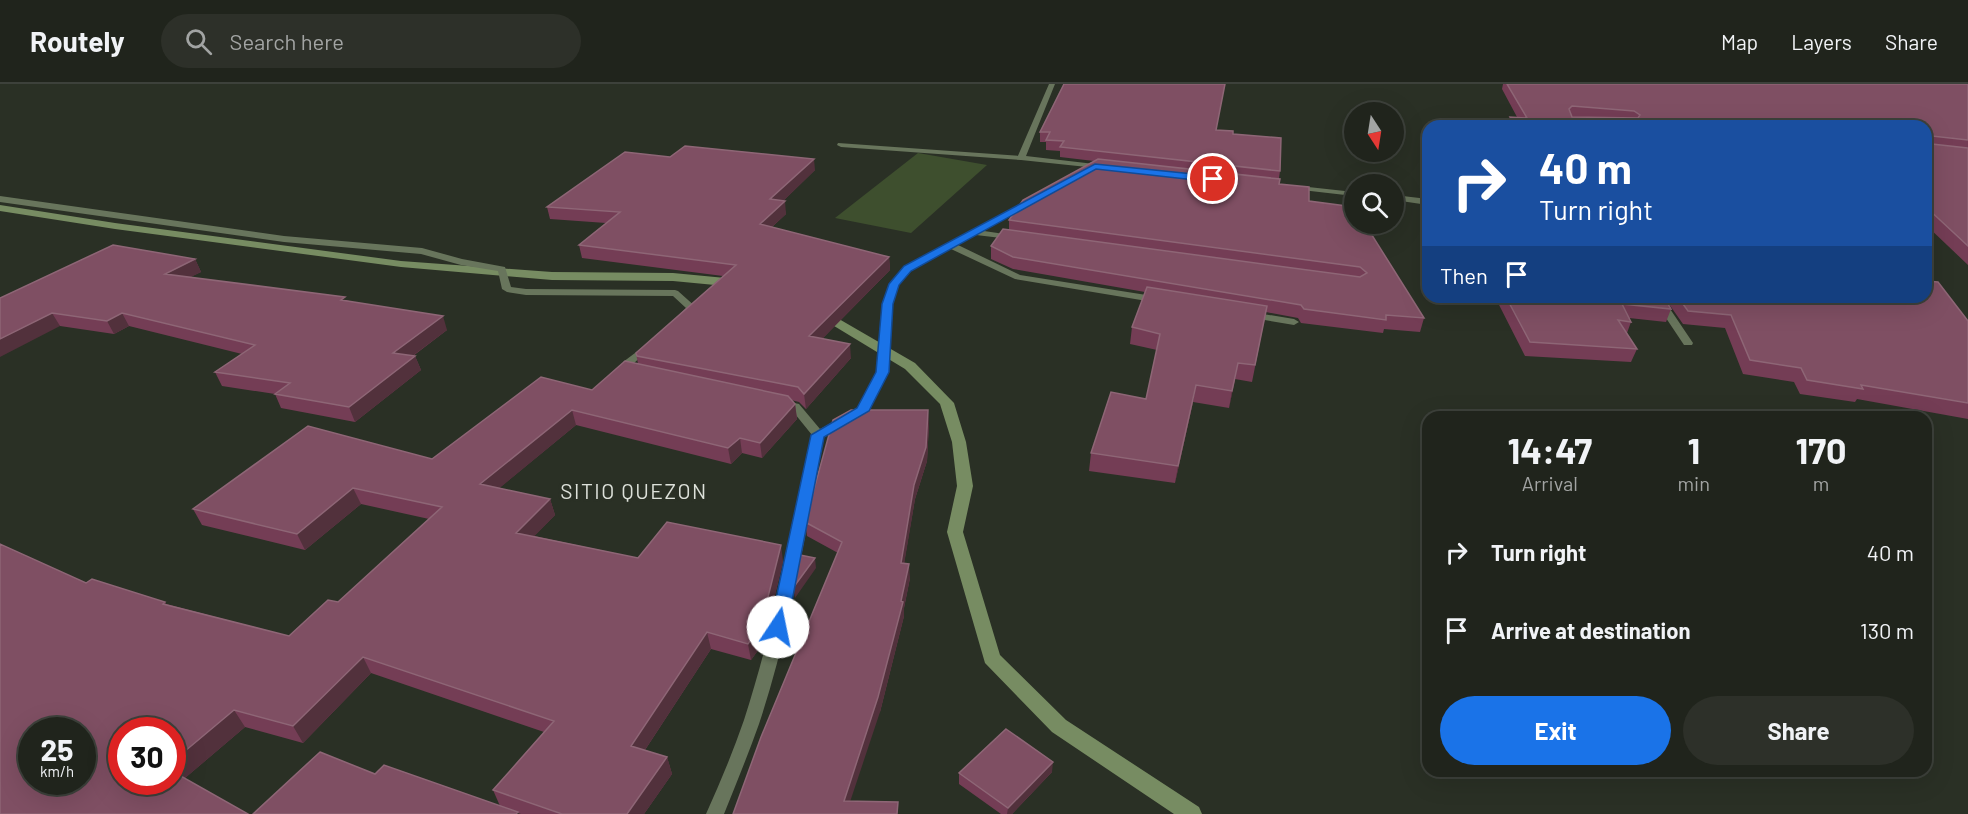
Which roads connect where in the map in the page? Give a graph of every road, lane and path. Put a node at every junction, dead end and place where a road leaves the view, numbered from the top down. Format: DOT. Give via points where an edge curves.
graph roads {
  1 [pos="1052,84"];
  2 [pos="841,145"];
  3 [pos="1021,158"];
  4 [pos="1095,166"];
  5 [pos="1118,169"];
  6 [pos="1075,177"];
  7 [pos="1284,186"];
  8 [pos="1344,193"];
  9 [pos="0,199"];
  10 [pos="1035,199"];
  11 [pos="1404,199"];
  12 [pos="1422,201"];
  13 [pos="975,232"];
  14 [pos="1021,238"];
  15 [pos="950,245"];
  16 [pos="1168,302"];
  17 [pos="1661,303"];
  18 [pos="1236,313"];
  19 [pos="676,321"];
  20 [pos="1294,322"];
  21 [pos="660,335"];
  22 [pos="1688,343"];
  23 [pos="647,376"];
  24 [pos="761,399"];
  25 [pos="818,435"];
  26 [pos="715,814"];
  1 -- 3 [label="street"];
  2 -- 3 [label="street"];
  3 -- 4 [label="street"];
  4 -- 5 [label="street"];
  4 -- 6 [label="street"];
  7 -- 8 [label="street"];
  9 -- 19 [label="street" via="284,239 422,251 502,269 507,289 611,295 675,293 692,308"];
  10 -- 13 [label="street"];
  11 -- 12 [label="street"];
  13 -- 14 [label="street"];
  13 -- 15 [label="street"];
  15 -- 16 [label="street" via="1018,277"];
  15 -- 25 [label="street" via="907,269 894,284 887,304 882,372 862,411"];
  17 -- 22 [label="street"];
  18 -- 20 [label="street"];
  21 -- 23 [label="street" via="628,363 635,374"];
  24 -- 25 [label="street" via="795,406"];
  25 -- 26 [label="street" via="778,627 736,770"];
}
